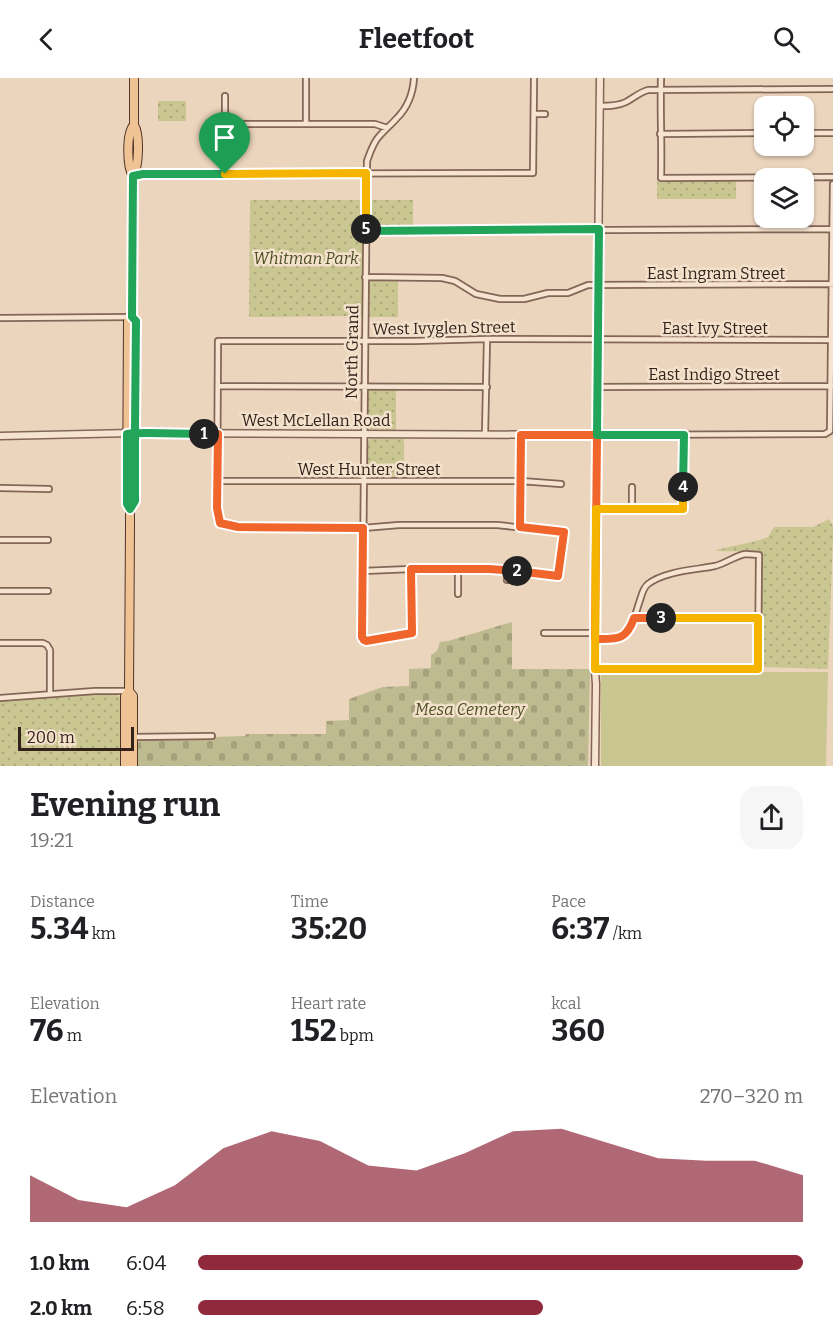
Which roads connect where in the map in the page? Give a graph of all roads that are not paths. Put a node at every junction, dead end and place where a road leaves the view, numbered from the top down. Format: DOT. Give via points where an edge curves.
graph roads {
  1 [pos="134,78"];
  2 [pos="306,78"];
  3 [pos="414,78"];
  4 [pos="534,78"];
  5 [pos="600,78"];
  6 [pos="661,78"];
  7 [pos="833,89"];
  8 [pos="661,90"];
  9 [pos="225,96"];
  10 [pos="600,106"];
  11 [pos="534,114"];
  12 [pos="544,114"];
  13 [pos="225,124"];
  14 [pos="306,124"];
  15 [pos="387,128"];
  16 [pos="754,133"];
  17 [pos="814,133"];
  18 [pos="833,133"];
  19 [pos="660,134"];
  20 [pos="366,173"];
  21 [pos="225,174"];
  22 [pos="133,176"];
  23 [pos="833,177"];
  24 [pos="833,184"];
  25 [pos="599,229"];
  26 [pos="833,229"];
  27 [pos="366,231"];
  28 [pos="365,277"];
  29 [pos="832,284"];
  30 [pos="598,285"];
  31 [pos="132,317"];
  32 [pos="0,318"];
  33 [pos="487,339"];
  34 [pos="598,340"];
  35 [pos="832,340"];
  36 [pos="364,341"];
  37 [pos="218,386"];
  38 [pos="831,386"];
  39 [pos="364,387"];
  40 [pos="487,387"];
  41 [pos="597,387"];
  42 [pos="830,432"];
  43 [pos="131,433"];
  44 [pos="218,434"];
  45 [pos="364,434"];
  46 [pos="485,435"];
  47 [pos="521,435"];
  48 [pos="597,435"];
  49 [pos="684,435"];
  50 [pos="0,436"];
  51 [pos="217,481"];
  52 [pos="363,481"];
  53 [pos="521,481"];
  54 [pos="561,484"];
  55 [pos="632,487"];
  56 [pos="0,488"];
  57 [pos="49,489"];
  58 [pos="596,509"];
  59 [pos="632,509"];
  60 [pos="520,527"];
  61 [pos="363,528"];
  62 [pos="0,540"];
  63 [pos="48,540"];
  64 [pos="411,569"];
  65 [pos="458,569"];
  66 [pos="509,570"];
  67 [pos="363,572"];
  68 [pos="507,580"];
  69 [pos="0,591"];
  70 [pos="48,591"];
  71 [pos="458,594"];
  72 [pos="634,618"];
  73 [pos="758,618"];
  74 [pos="544,633"];
  75 [pos="595,636"];
  76 [pos="0,643"];
  77 [pos="595,669"];
  78 [pos="129,691"];
  79 [pos="50,694"];
  80 [pos="0,698"];
  81 [pos="212,736"];
  82 [pos="129,737"];
  83 [pos="125,766"];
  84 [pos="133,766"];
  85 [pos="595,766"];
  1 -- 22 [label="main road" via="137,171"];
  2 -- 14 [label="street"];
  3 -- 15 [label="street, North Grand" via="405,108"];
  4 -- 11 [label="street"];
  5 -- 10 [label="street"];
  6 -- 8 [label="street"];
  7 -- 8 [label="street"];
  8 -- 10 [label="street" via="648,90 626,102"];
  8 -- 19 [label="street"];
  9 -- 13 [label="street"];
  10 -- 25 [label="street"];
  11 -- 12 [label="street"];
  11 -- 20 [label="street" via="533,173"];
  13 -- 14 [label="street"];
  13 -- 21 [label="street"];
  14 -- 15 [label="street" via="375,124"];
  15 -- 20 [label="street, North Grand" via="372,148"];
  16 -- 19 [label="street"];
  17 -- 18 [label="street"];
  19 -- 23 [label="street" via="662,178"];
  20 -- 21 [label="street"];
  20 -- 27 [label="street, North Grand"];
  21 -- 22 [label="street"];
  22 -- 31 [label="main road"];
  24 -- 26 [label="street"];
  25 -- 26 [label="street"];
  25 -- 27 [label="street"];
  25 -- 30 [label="street"];
  26 -- 29 [label="street"];
  27 -- 28 [label="street, North Grand"];
  28 -- 30 [label="street, East Ingram Street" via="442,278 476,294 501,299 524,299"];
  28 -- 36 [label="street, North Grand"];
  29 -- 30 [label="street, East Ingram Street"];
  29 -- 35 [label="street"];
  30 -- 34 [label="street"];
  31 -- 32 [label="street"];
  31 -- 43 [label="main road" via="136,321"];
  33 -- 34 [label="street, West Ivyglen Street"];
  33 -- 36 [label="street, West Ivyglen Street"];
  33 -- 40 [label="street"];
  34 -- 35 [label="street, East Ivy Street"];
  34 -- 41 [label="street"];
  35 -- 38 [label="street"];
  36 -- 37 [label="street, West Ivyglen Street" via="218,341"];
  36 -- 39 [label="street, North Grand"];
  37 -- 39 [label="street"];
  37 -- 44 [label="street"];
  38 -- 41 [label="street, East Indigo Street"];
  38 -- 42 [label="street"];
  39 -- 40 [label="street"];
  39 -- 45 [label="street, North Grand"];
  40 -- 46 [label="street"];
  41 -- 48 [label="street"];
  42 -- 49 [label="street"];
  43 -- 44 [label="street, West McLellan Road"];
  43 -- 50 [label="street, West McLellan Road"];
  43 -- 78 [label="main road" via="135,501 130,509"];
  44 -- 45 [label="street, West McLellan Road"];
  44 -- 51 [label="street"];
  45 -- 46 [label="street, West McLellan Road"];
  45 -- 52 [label="street, North Grand"];
  46 -- 47 [label="street, West McLellan Road"];
  47 -- 48 [label="street, West McLellan Road"];
  47 -- 53 [label="street"];
  48 -- 49 [label="street"];
  48 -- 58 [label="street"];
  49 -- 59 [label="street" via="683,509"];
  51 -- 52 [label="street, West Hunter Street"];
  51 -- 61 [label="street" via="220,523 238,527"];
  52 -- 53 [label="street, West Hunter Street"];
  52 -- 61 [label="street, North Grand"];
  53 -- 54 [label="street, West Hunter Street"];
  53 -- 60 [label="street"];
  55 -- 59 [label="street"];
  56 -- 57 [label="street"];
  58 -- 59 [label="street"];
  58 -- 75 [label="street"];
  60 -- 61 [label="street"];
  60 -- 66 [label="street" via="564,532 558,576"];
  61 -- 67 [label="street, North Grand"];
  62 -- 63 [label="street"];
  64 -- 65 [label="street"];
  64 -- 67 [label="street"];
  64 -- 67 [label="street, North Grand" via="412,633 366,641 362,637"];
  65 -- 66 [label="street"];
  65 -- 71 [label="street"];
  66 -- 68 [label="street"];
  69 -- 70 [label="street"];
  72 -- 73 [label="street"];
  72 -- 73 [label="street" via="645,587 656,579 716,566 745,554 759,555"];
  72 -- 75 [label="street" via="626,634 619,638"];
  73 -- 77 [label="street" via="758,669"];
  74 -- 75 [label="street"];
  75 -- 77 [label="street"];
  76 -- 79 [label="street" via="47,645"];
  77 -- 85 [label="street"];
  78 -- 79 [label="street"];
  78 -- 82 [label="main road" via="133,696"];
  79 -- 80 [label="street"];
  81 -- 82 [label="street"];
  82 -- 83 [label="main road"];
  82 -- 84 [label="main road"];
}
